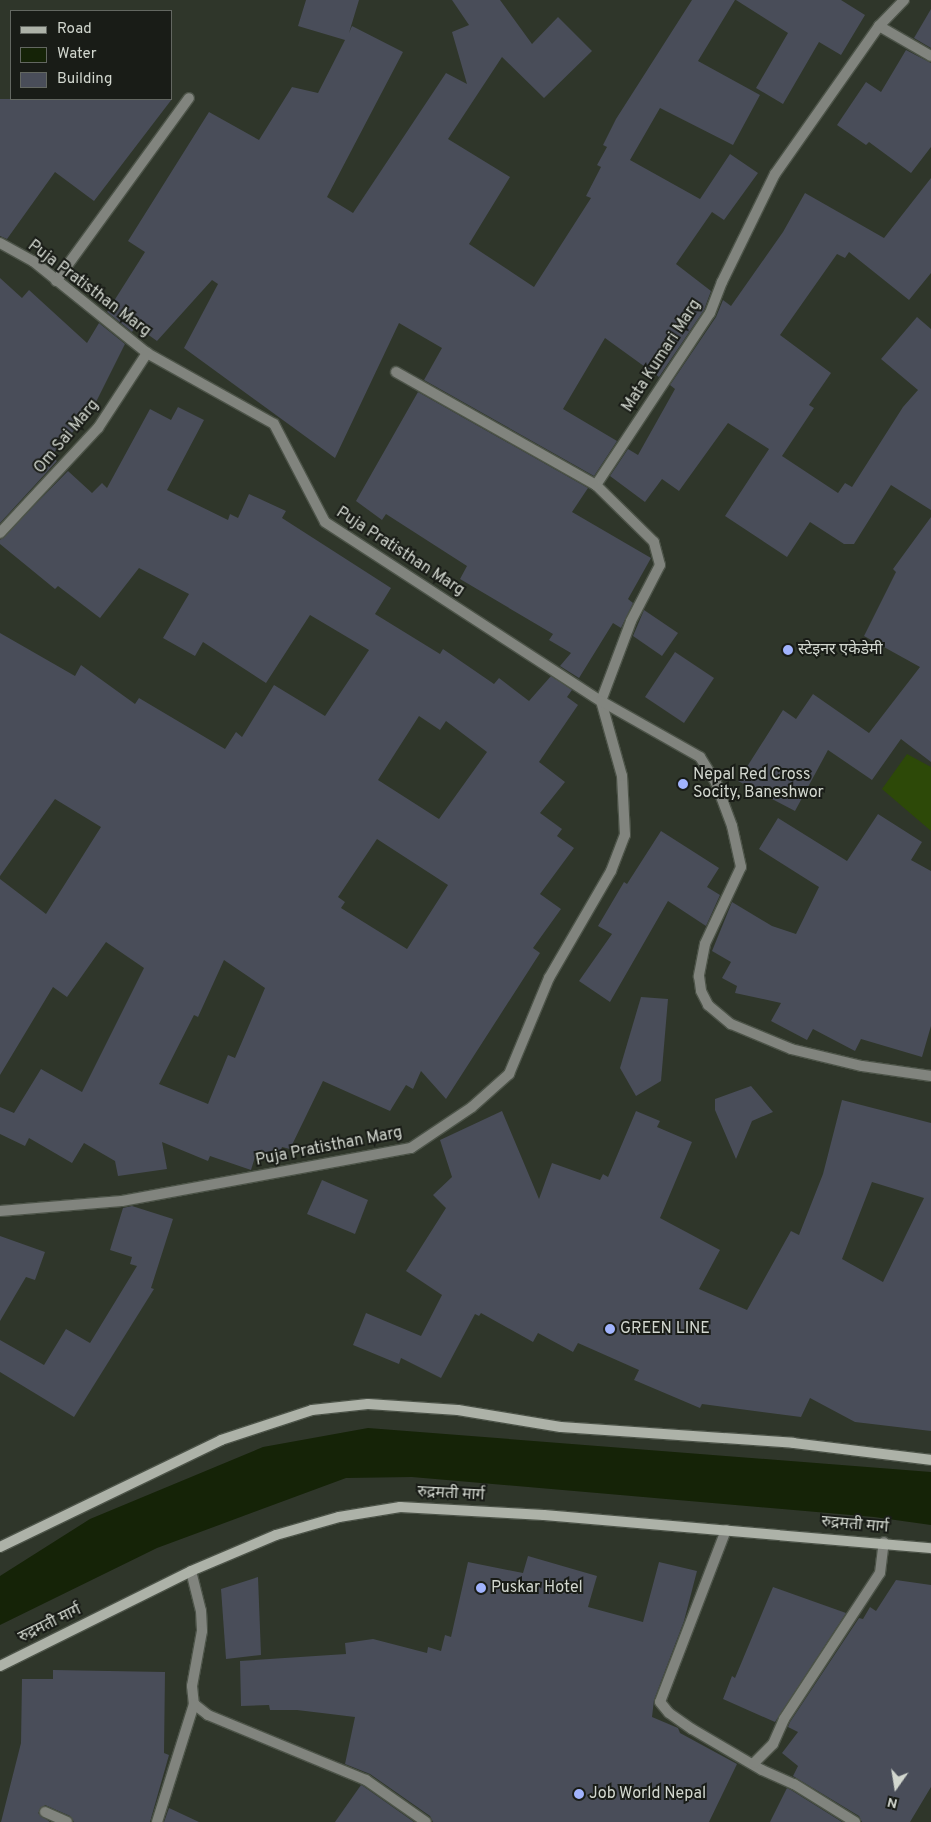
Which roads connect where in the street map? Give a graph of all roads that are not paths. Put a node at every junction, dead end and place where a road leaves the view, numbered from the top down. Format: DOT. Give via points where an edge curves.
graph roads {
  1 [pos="904,0"];
  2 [pos="879,26"];
  3 [pos="931,56"];
  4 [pos="189,98"];
  5 [pos="0,243"];
  6 [pos="56,281"];
  7 [pos="147,353"];
  8 [pos="396,372"];
  9 [pos="596,484"];
  10 [pos="0,533"];
  11 [pos="601,701"];
  12 [pos="931,1076"];
  13 [pos="0,1211"];
  14 [pos="931,1460"];
  15 [pos="726,1530"];
  16 [pos="884,1542"];
  17 [pos="0,1547"];
  18 [pos="931,1548"];
  19 [pos="191,1571"];
  20 [pos="0,1666"];
  21 [pos="194,1704"];
  22 [pos="754,1763"];
  23 [pos="45,1812"];
  24 [pos="67,1822"];
  25 [pos="157,1822"];
  26 [pos="426,1822"];
  27 [pos="855,1822"];
  1 -- 2 [label="street, Mata Kumari Marg"];
  2 -- 3 [label="street"];
  2 -- 9 [label="street, Mata Kumari Marg" via="775,174 710,313"];
  4 -- 6 [label="street"];
  5 -- 6 [label="street, Puja Pratisthan Marg" via="33,261"];
  6 -- 7 [label="street, Puja Pratisthan Marg"];
  7 -- 10 [label="street, Om Sai Marg" via="98,428"];
  7 -- 11 [label="street, Puja Pratisthan Marg" via="274,424 325,522"];
  8 -- 9 [label="street"];
  9 -- 11 [label="street" via="654,542 660,565 631,621"];
  11 -- 12 [label="street, Puja Pratisthan Marg" via="700,757 716,783 732,826 741,867 705,944 701,991 708,1005 731,1024 791,1049 862,1066"];
  11 -- 13 [label="street, Puja Pratisthan Marg" via="622,776 625,835 611,871 550,978 509,1074 472,1106 411,1148 122,1201"];
  14 -- 17 [label="street" via="794,1443 561,1426 458,1410 368,1404 312,1410 221,1440"];
  15 -- 16 [label="street, रुद्रमती मार्ग"];
  15 -- 19 [label="street, रुद्रमती मार्ग" via="400,1507 339,1517 276,1535"];
  15 -- 22 [label="street" via="660,1702 692,1729"];
  16 -- 18 [label="street, रुद्रमती मार्ग"];
  16 -- 22 [label="street" via="880,1573 784,1719 773,1744"];
  19 -- 20 [label="street, रुद्रमती मार्ग"];
  19 -- 21 [label="street" via="201,1611 202,1631 192,1686"];
  21 -- 25 [label="street"];
  21 -- 26 [label="street" via="208,1715 366,1780"];
  22 -- 27 [label="street"];
  23 -- 24 [label="street"];
}
